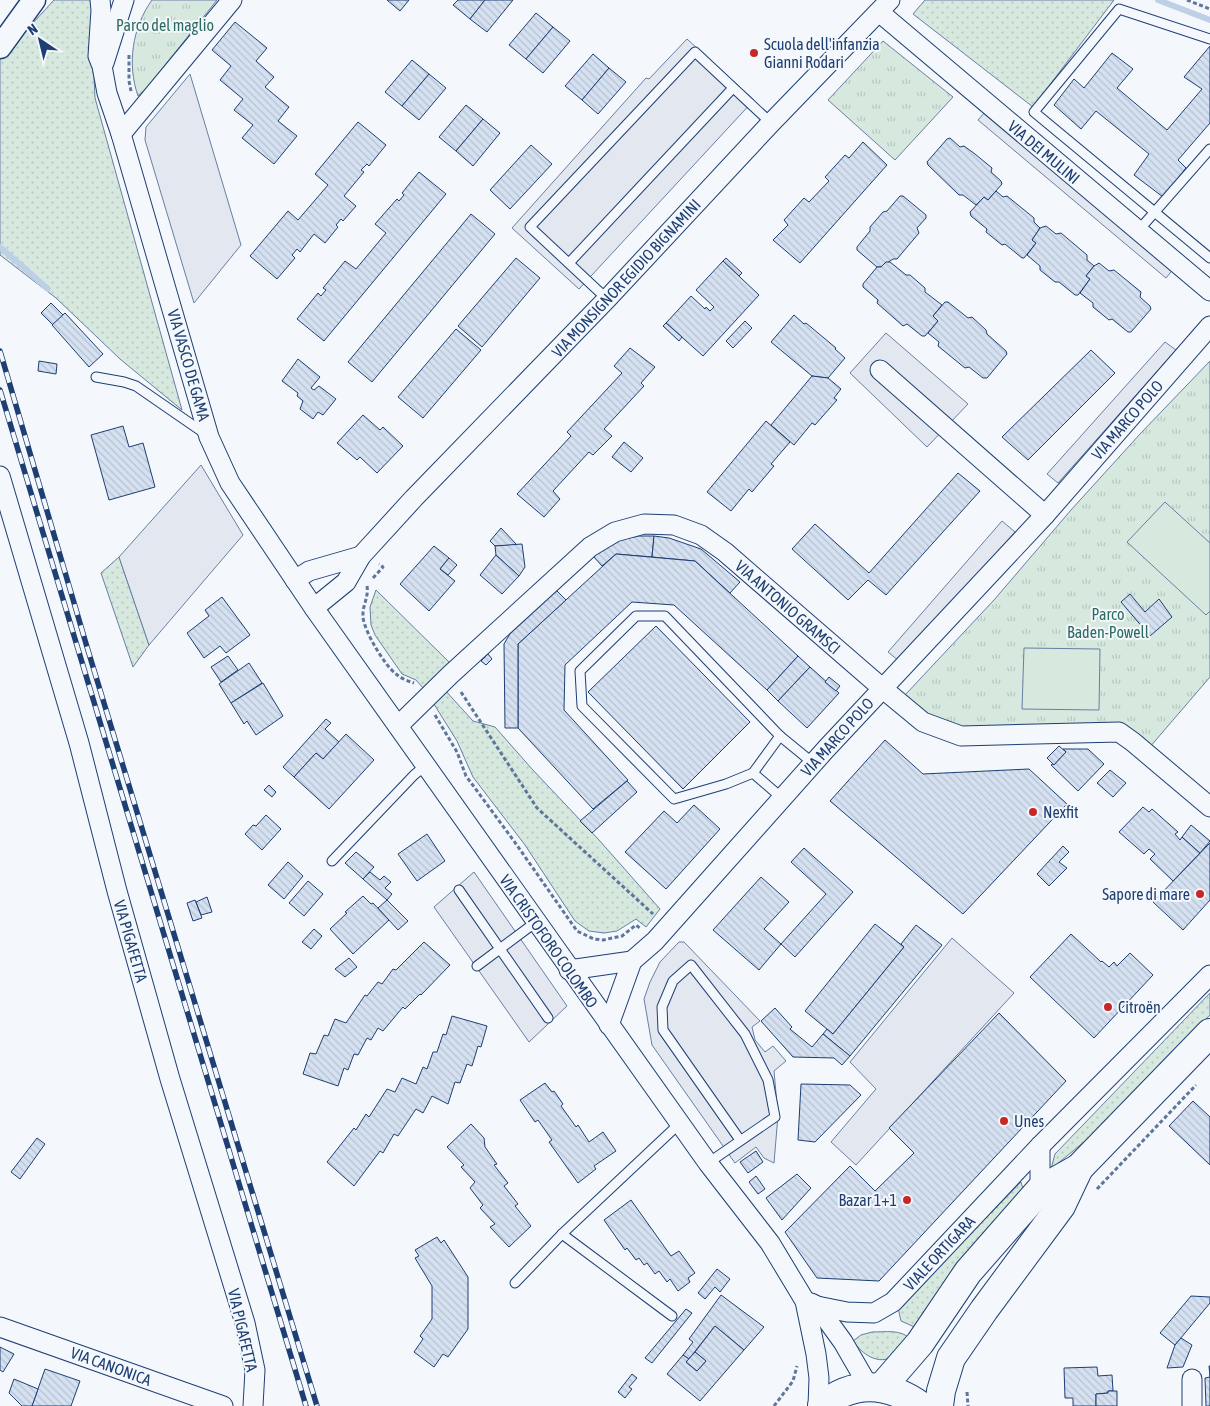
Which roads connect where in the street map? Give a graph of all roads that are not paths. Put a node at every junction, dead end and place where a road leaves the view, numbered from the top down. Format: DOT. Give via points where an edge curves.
graph roads {
  1 [pos="34,0"];
  2 [pos="100,0"];
  3 [pos="124,0"];
  4 [pos="232,0"];
  5 [pos="885,6"];
  6 [pos="1210,40"];
  7 [pos="0,47"];
  8 [pos="102,66"];
  9 [pos="733,88"];
  10 [pos="770,123"];
  11 [pos="121,134"];
  12 [pos="1210,149"];
  13 [pos="1155,212"];
  14 [pos="1138,231"];
  15 [pos="1210,258"];
  16 [pos="568,263"];
  17 [pos="1210,291"];
  18 [pos="607,299"];
  19 [pos="1210,326"];
  20 [pos="880,370"];
  21 [pos="96,377"];
  22 [pos="209,437"];
  23 [pos="0,476"];
  24 [pos="1045,515"];
  25 [pos="361,556"];
  26 [pos="295,580"];
  27 [pos="314,608"];
  28 [pos="882,688"];
  29 [pos="398,726"];
  30 [pos="780,736"];
  31 [pos="813,764"];
  32 [pos="426,765"];
  33 [pos="753,773"];
  34 [pos="783,799"];
  35 [pos="1210,806"];
  36 [pos="332,861"];
  37 [pos="459,890"];
  38 [pos="536,922"];
  39 [pos="500,949"];
  40 [pos="632,961"];
  41 [pos="477,966"];
  42 [pos="570,970"];
  43 [pos="1210,975"];
  44 [pos="548,1018"];
  45 [pos="609,1026"];
  46 [pos="1210,1033"];
  47 [pos="679,1124"];
  48 [pos="740,1140"];
  49 [pos="1040,1146"];
  50 [pos="708,1163"];
  51 [pos="1079,1168"];
  52 [pos="1040,1190"];
  53 [pos="562,1234"];
  54 [pos="515,1283"];
  55 [pos="811,1303"];
  56 [pos="672,1316"];
  57 [pos="0,1327"];
  58 [pos="1192,1379"];
  59 [pos="875,1387"];
  60 [pos="223,1406"];
  61 [pos="253,1406"];
  62 [pos="818,1406"];
  63 [pos="822,1406"];
  64 [pos="922,1406"];
  65 [pos="938,1406"];
  66 [pos="1192,1406"];
  1 -- 7 [label="street"];
  2 -- 8 [label="street, VIA VASCO DE GAMA" via="98,56"];
  3 -- 8 [label="street, VIA VASCO DE GAMA"];
  4 -- 11 [label="street"];
  5 -- 10 [label="street, VIA MONSIGNOR EGIDIO BIGNAMINI"];
  5 -- 14 [label="street, VIA DEI MULINI"];
  6 -- 13 [label="lane" via="1119,9 1034,112"];
  8 -- 11 [label="street, VIA VASCO DE GAMA"];
  9 -- 10 [label="lane"];
  9 -- 16 [label="lane"];
  9 -- 16 [label="lane" via="695,52 543,213 530,227"];
  10 -- 18 [label="street, VIA MONSIGNOR EGIDIO BIGNAMINI"];
  11 -- 22 [label="street, VIA VASCO DE GAMA"];
  12 -- 13 [label="lane"];
  13 -- 14 [label="lane"];
  13 -- 15 [label="lane"];
  14 -- 17 [label="street, VIA DEI MULINI"];
  16 -- 18 [label="lane"];
  18 -- 25 [label="street, VIA MONSIGNOR EGIDIO BIGNAMINI"];
  19 -- 24 [label="street, VIA MARCO POLO"];
  20 -- 24 [label="street"];
  21 -- 22 [label="lane" via="136,386"];
  22 -- 26 [label="street, VIA VASCO DE GAMA" via="230,483"];
  23 -- 61 [label="street, VIA PIGAFETTA" via="79,743 170,1079 246,1323 255,1370"];
  24 -- 28 [label="street, VIA MARCO POLO"];
  25 -- 26 [label="street" via="309,571"];
  25 -- 27 [label="street, VIA MONSIGNOR EGIDIO BIGNAMINI" via="346,582"];
  26 -- 27 [label="street, VIA CRISTOFORO COLOMBO"];
  27 -- 29 [label="street, VIA CRISTOFORO COLOMBO"];
  28 -- 29 [label="street, VIA ANTONIO GRAMSCI" via="702,535 674,525 644,524 616,532 590,547"];
  28 -- 31 [label="street, VIA MARCO POLO"];
  28 -- 35 [label="street, VIA ANTONIO GRAMSCI" via="923,722 961,736 1119,732"];
  29 -- 32 [label="street, VIA CRISTOFORO COLOMBO"];
  30 -- 31 [label="lane"];
  30 -- 33 [label="lane"];
  30 -- 33 [label="lane" via="665,616 636,616 580,671 582,706 674,798"];
  31 -- 34 [label="street, VIA MARCO POLO"];
  32 -- 36 [label="lane"];
  32 -- 38 [label="street, VIA CRISTOFORO COLOMBO"];
  33 -- 34 [label="lane"];
  34 -- 40 [label="street, VIA MARCO POLO" via="649,937"];
  37 -- 39 [label="lane"];
  38 -- 39 [label="lane"];
  38 -- 42 [label="street, VIA CRISTOFORO COLOMBO"];
  39 -- 41 [label="lane"];
  39 -- 44 [label="lane"];
  40 -- 42 [label="street"];
  40 -- 45 [label="street, VIA MARCO POLO"];
  42 -- 45 [label="street, VIA CRISTOFORO COLOMBO"];
  43 -- 49 [label="street, VIALE ORTIGARA"];
  45 -- 47 [label="street, VIA CRISTOFORO COLOMBO"];
  46 -- 51 [label="main road, VIALE ORTIGARA"];
  47 -- 50 [label="street, VIA CRISTOFORO COLOMBO"];
  47 -- 53 [label="lane"];
  48 -- 48 [label="lane" via="775,1117 768,1080 745,1034 691,965 673,981 662,1007 663,1030"];
  48 -- 50 [label="lane"];
  49 -- 52 [label="street"];
  49 -- 55 [label="street, VIALE ORTIGARA" via="893,1302 874,1313 847,1312"];
  50 -- 55 [label="street, VIA CRISTOFORO COLOMBO" via="770,1243"];
  51 -- 52 [label="main road, VIALE ORTIGARA"];
  51 -- 65 [label="main road, VIALE ORTIGARA" via="1061,1206 951,1358"];
  52 -- 59 [label="main road, VIALE ORTIGARA" via="968,1272 920,1343"];
  53 -- 54 [label="lane"];
  53 -- 56 [label="lane"];
  55 -- 59 [label="street, VIA CRISTOFORO COLOMBO"];
  55 -- 62 [label="street, VIA CRISTOFORO COLOMBO" via="819,1378"];
  57 -- 60 [label="street, VIA CANONICA"];
  58 -- 66 [label="street"];
  59 -- 63 [label="main road" via="842,1393"];
  59 -- 64 [label="main road" via="902,1394"];
}
